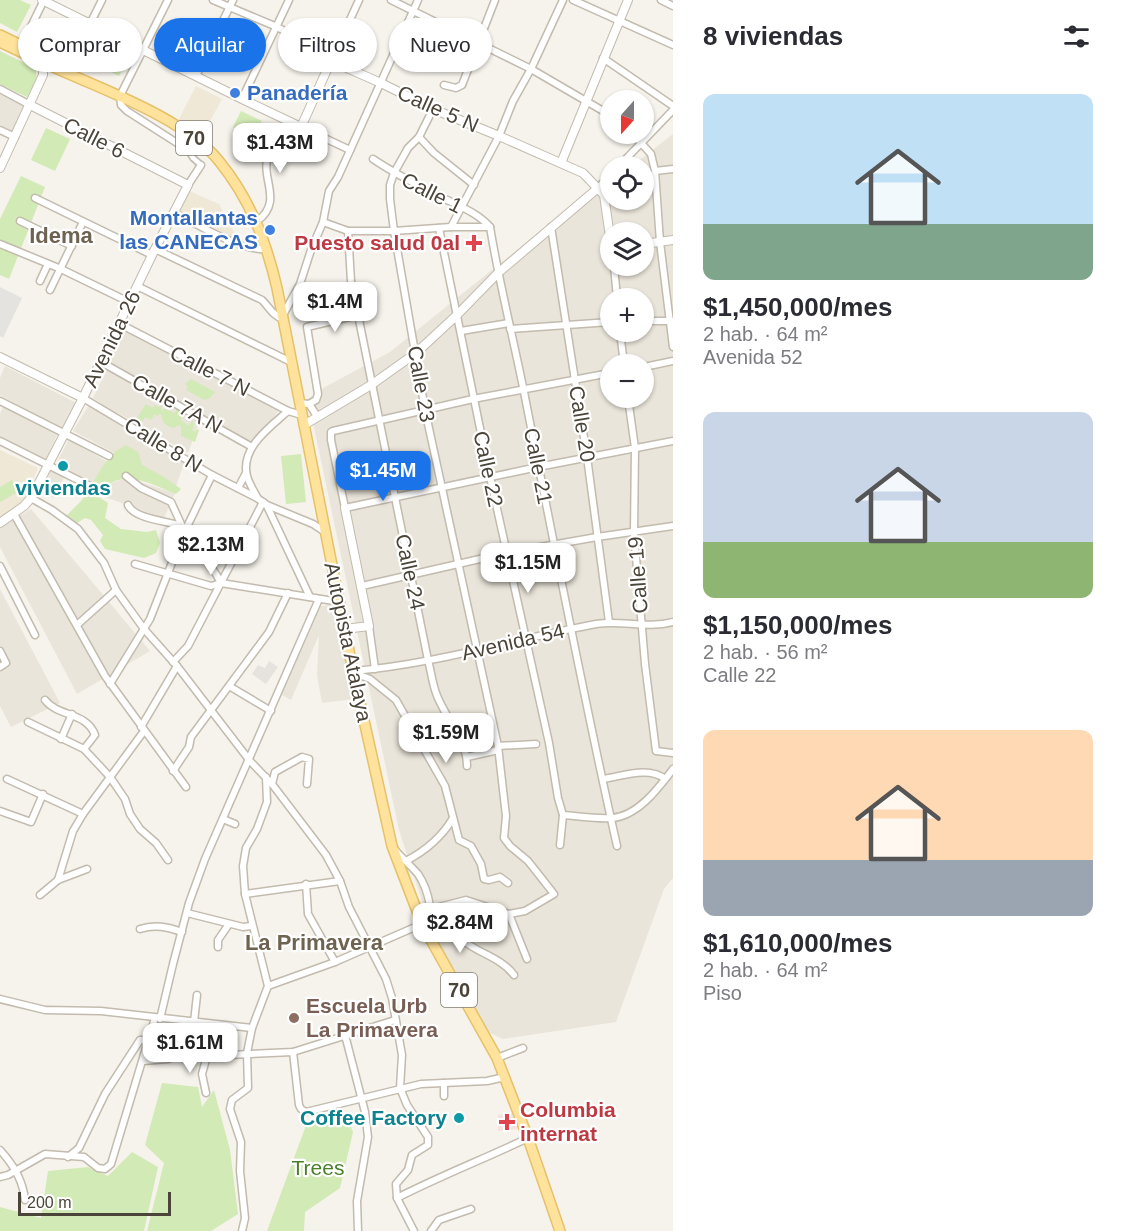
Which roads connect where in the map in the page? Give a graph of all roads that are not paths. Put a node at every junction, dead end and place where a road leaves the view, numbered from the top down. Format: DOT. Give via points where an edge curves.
graph roads {
  1 [pos="43,0"];
  2 [pos="102,0"];
  3 [pos="168,0"];
  4 [pos="213,0"];
  5 [pos="233,0"];
  6 [pos="290,0"];
  7 [pos="359,0"];
  8 [pos="391,0"];
  9 [pos="418,0"];
  10 [pos="495,0"];
  11 [pos="563,0"];
  12 [pos="573,0"];
  13 [pos="628,0"];
  14 [pos="661,0"];
  15 [pos="673,6"];
  16 [pos="229,7"];
  17 [pos="414,12"];
  18 [pos="35,18"];
  19 [pos="78,18"];
  20 [pos="93,18"];
  21 [pos="351,18"];
  22 [pos="427,18"];
  23 [pos="488,18"];
  24 [pos="618,21"];
  25 [pos="276,27"];
  26 [pos="0,35"];
  27 [pos="0,42"];
  28 [pos="18,43"];
  29 [pos="673,45"];
  30 [pos="492,49"];
  31 [pos="143,50"];
  32 [pos="18,51"];
  33 [pos="603,58"];
  34 [pos="531,69"];
  35 [pos="49,72"];
  36 [pos="65,72"];
  37 [pos="77,72"];
  38 [pos="326,72"];
  39 [pos="356,72"];
  40 [pos="467,72"];
  41 [pos="43,75"];
  42 [pos="196,76"];
  43 [pos="381,83"];
  44 [pos="444,85"];
  45 [pos="0,89"];
  46 [pos="116,94"];
  47 [pos="242,99"];
  48 [pos="586,100"];
  49 [pos="30,105"];
  50 [pos="673,108"];
  51 [pos="433,109"];
  52 [pos="600,109"];
  53 [pos="301,127"];
  54 [pos="654,129"];
  55 [pos="0,130"];
  56 [pos="499,136"];
  57 [pos="15,137"];
  58 [pos="419,138"];
  59 [pos="641,144"];
  60 [pos="643,144"];
  61 [pos="188,150"];
  62 [pos="350,150"];
  63 [pos="629,156"];
  64 [pos="373,159"];
  65 [pos="561,163"];
  66 [pos="201,165"];
  67 [pos="0,168"];
  68 [pos="673,169"];
  69 [pos="655,171"];
  70 [pos="394,173"];
  71 [pos="474,185"];
  72 [pos="188,186"];
  73 [pos="598,188"];
  74 [pos="35,198"];
  75 [pos="462,207"];
  76 [pos="174,213"];
  77 [pos="20,221"];
  78 [pos="257,221"];
  79 [pos="83,222"];
  80 [pos="323,222"];
  81 [pos="608,222"];
  82 [pos="451,227"];
  83 [pos="490,227"];
  84 [pos="551,227"];
  85 [pos="439,228"];
  86 [pos="348,231"];
  87 [pos="394,231"];
  88 [pos="673,240"];
  89 [pos="660,242"];
  90 [pos="654,243"];
  91 [pos="0,244"];
  92 [pos="72,246"];
  93 [pos="267,249"];
  94 [pos="151,251"];
  95 [pos="48,264"];
  96 [pos="61,269"];
  97 [pos="498,273"];
  98 [pos="40,281"];
  99 [pos="300,284"];
  100 [pos="137,286"];
  101 [pos="50,290"];
  102 [pos="129,302"];
  103 [pos="306,315"];
  104 [pos="358,315"];
  105 [pos="457,315"];
  106 [pos="283,317"];
  107 [pos="654,321"];
  108 [pos="671,321"];
  109 [pos="600,322"];
  110 [pos="120,324"];
  111 [pos="567,324"];
  112 [pos="510,326"];
  113 [pos="461,331"];
  114 [pos="673,347"];
  115 [pos="416,353"];
  116 [pos="1,361"];
  117 [pos="673,361"];
  118 [pos="101,362"];
  119 [pos="291,362"];
  120 [pos="654,365"];
  121 [pos="600,375"];
  122 [pos="575,380"];
  123 [pos="371,385"];
  124 [pos="524,390"];
  125 [pos="83,398"];
  126 [pos="473,399"];
  127 [pos="0,401"];
  128 [pos="304,403"];
  129 [pos="629,408"];
  130 [pos="425,410"];
  131 [pos="288,411"];
  132 [pos="317,416"];
  133 [pos="378,419"];
  134 [pos="303,420"];
  135 [pos="64,433"];
  136 [pos="0,441"];
  137 [pos="673,441"];
  138 [pos="252,447"];
  139 [pos="635,448"];
  140 [pos="109,456"];
  141 [pos="587,457"];
  142 [pos="47,465"];
  143 [pos="538,467"];
  144 [pos="246,473"];
  145 [pos="212,475"];
  146 [pos="126,477"];
  147 [pos="490,477"];
  148 [pos="90,486"];
  149 [pos="442,487"];
  150 [pos="238,488"];
  151 [pos="394,497"];
  152 [pos="31,498"];
  153 [pos="257,498"];
  154 [pos="265,504"];
  155 [pos="128,505"];
  156 [pos="345,508"];
  157 [pos="17,512"];
  158 [pos="0,523"];
  159 [pos="673,526"];
  160 [pos="184,529"];
  161 [pos="326,532"];
  162 [pos="634,533"];
  163 [pos="597,537"];
  164 [pos="554,544"];
  165 [pos="506,553"];
  166 [pos="135,564"];
  167 [pos="459,564"];
  168 [pos="0,566"];
  169 [pos="168,573"];
  170 [pos="410,576"];
  171 [pos="221,584"];
  172 [pos="362,586"];
  173 [pos="116,590"];
  174 [pos="288,593"];
  175 [pos="310,597"];
  176 [pos="320,599"];
  177 [pos="340,602"];
  178 [pos="609,622"];
  179 [pos="673,622"];
  180 [pos="77,625"];
  181 [pos="642,625"];
  182 [pos="369,626"];
  183 [pos="144,629"];
  184 [pos="345,629"];
  185 [pos="570,629"];
  186 [pos="36,635"];
  187 [pos="527,640"];
  188 [pos="0,651"];
  189 [pos="476,651"];
  190 [pos="428,660"];
  191 [pos="175,664"];
  192 [pos="0,667"];
  193 [pos="375,669"];
  194 [pos="353,672"];
  195 [pos="110,684"];
  196 [pos="229,687"];
  197 [pos="45,700"];
  198 [pos="210,710"];
  199 [pos="271,711"];
  200 [pos="72,714"];
  201 [pos="28,723"];
  202 [pos="143,729"];
  203 [pos="61,739"];
  204 [pos="536,744"];
  205 [pos="498,748"];
  206 [pos="84,749"];
  207 [pos="673,753"];
  208 [pos="467,757"];
  209 [pos="250,761"];
  210 [pos="468,766"];
  211 [pos="673,769"];
  212 [pos="173,771"];
  213 [pos="275,772"];
  214 [pos="264,775"];
  215 [pos="110,777"];
  216 [pos="7,779"];
  217 [pos="603,779"];
  218 [pos="666,779"];
  219 [pos="272,784"];
  220 [pos="307,784"];
  221 [pos="186,788"];
  222 [pos="43,794"];
  223 [pos="0,811"];
  224 [pos="83,814"];
  225 [pos="563,815"];
  226 [pos="453,818"];
  227 [pos="611,818"];
  228 [pos="223,819"];
  229 [pos="235,824"];
  230 [pos="560,845"];
  231 [pos="392,846"];
  232 [pos="617,846"];
  233 [pos="168,860"];
  234 [pos="406,861"];
  235 [pos="87,869"];
  236 [pos="58,880"];
  237 [pos="340,881"];
  238 [pos="508,883"];
  239 [pos="306,884"];
  240 [pos="245,894"];
  241 [pos="40,895"];
  242 [pos="434,908"];
  243 [pos="187,913"];
  244 [pos="509,914"];
  245 [pos="229,924"];
  246 [pos="422,924"];
  247 [pos="251,926"];
  248 [pos="140,929"];
  249 [pos="182,932"];
  250 [pos="432,943"];
  251 [pos="218,947"];
  252 [pos="371,947"];
  253 [pos="527,959"];
  254 [pos="335,962"];
  255 [pos="514,975"];
  256 [pos="268,986"];
  257 [pos="197,995"];
  258 [pos="0,999"];
  259 [pos="158,1018"];
  260 [pos="395,1020"];
  261 [pos="184,1021"];
  262 [pos="194,1022"];
  263 [pos="252,1028"];
  264 [pos="345,1035"];
  265 [pos="148,1040"];
  266 [pos="523,1048"];
  267 [pos="293,1052"];
  268 [pos="247,1053"];
  269 [pos="497,1058"];
  270 [pos="143,1061"];
  271 [pos="505,1077"];
  272 [pos="444,1083"];
  273 [pos="400,1088"];
  274 [pos="206,1093"];
  275 [pos="444,1096"];
  276 [pos="362,1100"];
  277 [pos="528,1138"];
  278 [pos="0,1150"];
  279 [pos="68,1156"];
  280 [pos="15,1170"];
  281 [pos="0,1177"];
  282 [pos="397,1198"];
  283 [pos="25,1200"];
  284 [pos="471,1209"];
  285 [pos="242,1231"];
  286 [pos="358,1231"];
  287 [pos="414,1231"];
  288 [pos="431,1231"];
  289 [pos="560,1231"];
  1 -- 18 [label="street"];
  1 -- 19 [label="street"];
  2 -- 20 [label="street"];
  3 -- 31 [label="street"];
  4 -- 16 [label="street, Calle 5 N"];
  5 -- 16 [label="street"];
  6 -- 25 [label="street"];
  7 -- 21 [label="street"];
  8 -- 17 [label="street"];
  9 -- 17 [label="street"];
  10 -- 23 [label="street"];
  11 -- 34 [label="street"];
  12 -- 24 [label="street"];
  13 -- 24 [label="street"];
  14 -- 15 [label="street"];
  16 -- 25 [label="street, Calle 5 N"];
  16 -- 42 [label="street"];
  17 -- 22 [label="street"];
  17 -- 43 [label="street"];
  24 -- 29 [label="street"];
  24 -- 33 [label="street"];
  25 -- 47 [label="street"];
  26 -- 28 [label="main road, Autopista Atalaya / 70"];
  27 -- 32 [label="main road, Autopista Atalaya / 70"];
  30 -- 34 [label="street"];
  31 -- 42 [label="street"];
  31 -- 46 [label="street"];
  33 -- 48 [label="street"];
  33 -- 50 [label="street"];
  34 -- 48 [label="street"];
  34 -- 56 [label="street"];
  35 -- 41 [label="street"];
  36 -- 46 [label="main road, Autopista Atalaya / 70"];
  37 -- 46 [label="main road, Autopista Atalaya / 70"];
  38 -- 53 [label="street"];
  39 -- 43 [label="street, Calle 5 N"];
  40 -- 44 [label="street" via="462,85"];
  41 -- 49 [label="street"];
  42 -- 47 [label="street"];
  43 -- 51 [label="street, Calle 5 N"];
  43 -- 62 [label="street"];
  45 -- 49 [label="street, Calle 6"];
  46 -- 61 [label="street" via="127,111"];
  46 -- 78 [label="main road, Autopista Atalaya / 70" via="202,144 218,160"];
  47 -- 53 [label="street"];
  48 -- 52 [label="street"];
  48 -- 65 [label="street"];
  49 -- 57 [label="street"];
  49 -- 72 [label="street, Calle 6"];
  50 -- 54 [label="street"];
  51 -- 56 [label="street, Calle 5 N"];
  51 -- 58 [label="street"];
  53 -- 62 [label="street"];
  53 -- 78 [label="street" via="270,154 266,168 270,198 266,212"];
  55 -- 57 [label="street"];
  56 -- 65 [label="street, Calle 5 N"];
  56 -- 71 [label="street"];
  57 -- 67 [label="street"];
  58 -- 70 [label="street" via="408,148"];
  58 -- 71 [label="street"];
  59 -- 63 [label="street"];
  60 -- 69 [label="street" via="651,154"];
  61 -- 66 [label="street"];
  62 -- 80 [label="street" via="329,192"];
  64 -- 70 [label="street, Calle 1"];
  65 -- 73 [label="street, Calle 5 N" via="583,173"];
  66 -- 72 [label="street, Avenida 26"];
  68 -- 69 [label="street"];
  69 -- 89 [label="street"];
  70 -- 75 [label="street, Calle 1"];
  70 -- 87 [label="street, Calle 23" via="390,199"];
  71 -- 75 [label="street"];
  72 -- 76 [label="street, Avenida 26"];
  73 -- 81 [label="street" via="604,195"];
  73 -- 84 [label="street"];
  74 -- 79 [label="street"];
  75 -- 82 [label="street"];
  75 -- 83 [label="street, Calle 1"];
  76 -- 93 [label="street" via="239,244"];
  76 -- 94 [label="street, Avenida 26"];
  77 -- 92 [label="street"];
  78 -- 93 [label="main road, Autopista Atalaya / 70"];
  79 -- 92 [label="street"];
  79 -- 94 [label="street"];
  80 -- 86 [label="street"];
  80 -- 99 [label="street"];
  82 -- 83 [label="street"];
  82 -- 85 [label="street"];
  83 -- 97 [label="street, Calle 21"];
  84 -- 97 [label="street"];
  84 -- 111 [label="street, Calle 20"];
  85 -- 87 [label="street"];
  85 -- 105 [label="street, Calle 22"];
  86 -- 87 [label="street"];
  86 -- 104 [label="street, Calle 24"];
  87 -- 115 [label="street, Calle 23"];
  88 -- 89 [label="street"];
  89 -- 90 [label="street"];
  89 -- 108 [label="street"];
  91 -- 95 [label="street"];
  92 -- 96 [label="street"];
  93 -- 106 [label="main road, Autopista Atalaya / 70"];
  94 -- 100 [label="street, Avenida 26"];
  94 -- 106 [label="street" via="262,300 274,315"];
  95 -- 96 [label="street"];
  95 -- 98 [label="street"];
  96 -- 101 [label="street"];
  96 -- 102 [label="street"];
  97 -- 105 [label="street"];
  97 -- 112 [label="street, Calle 21"];
  99 -- 103 [label="street"];
  99 -- 106 [label="street"];
  100 -- 102 [label="street, Avenida 26"];
  100 -- 119 [label="street"];
  102 -- 110 [label="street, Avenida 26"];
  104 -- 123 [label="street, Calle 24"];
  104 -- 128 [label="street" via="307,327 318,394 316,400"];
  105 -- 113 [label="street, Calle 22"];
  105 -- 115 [label="street"];
  106 -- 119 [label="main road, Autopista Atalaya / 70"];
  107 -- 108 [label="street"];
  108 -- 114 [label="street"];
  109 -- 111 [label="street"];
  110 -- 118 [label="street, Avenida 26"];
  110 -- 131 [label="street, Calle 7 N"];
  111 -- 112 [label="street"];
  111 -- 122 [label="street, Calle 20"];
  112 -- 113 [label="street"];
  112 -- 124 [label="street, Calle 21"];
  113 -- 126 [label="street, Calle 22"];
  115 -- 123 [label="street"];
  115 -- 130 [label="street, Calle 23"];
  116 -- 125 [label="street, Calle 8 N"];
  117 -- 120 [label="street"];
  118 -- 125 [label="street, Avenida 26"];
  118 -- 138 [label="street, Calle 7A N"];
  119 -- 128 [label="main road, Autopista Atalaya / 70"];
  121 -- 122 [label="street"];
  122 -- 124 [label="street"];
  122 -- 141 [label="street, Calle 20"];
  123 -- 132 [label="street"];
  123 -- 133 [label="street, Calle 24"];
  124 -- 126 [label="street"];
  124 -- 143 [label="street, Calle 21"];
  125 -- 135 [label="street, Avenida 26"];
  125 -- 145 [label="street, Calle 8 N"];
  126 -- 130 [label="street"];
  126 -- 147 [label="street, Calle 22"];
  127 -- 135 [label="street"];
  128 -- 132 [label="street"];
  128 -- 134 [label="main road, Autopista Atalaya / 70"];
  129 -- 139 [label="street, Calle 19"];
  130 -- 133 [label="street"];
  130 -- 149 [label="street, Calle 23"];
  131 -- 134 [label="street, Calle 7 N"];
  131 -- 138 [label="street"];
  132 -- 134 [label="street"];
  133 -- 151 [label="street, Calle 24"];
  133 -- 156 [label="street" via="331,432"];
  134 -- 161 [label="main road, Autopista Atalaya / 70"];
  135 -- 140 [label="street"];
  135 -- 142 [label="street, Avenida 26"];
  136 -- 142 [label="street"];
  137 -- 139 [label="street"];
  138 -- 144 [label="street"];
  139 -- 141 [label="street"];
  139 -- 162 [label="street, Calle 19"];
  141 -- 143 [label="street"];
  141 -- 163 [label="street, Calle 20"];
  142 -- 148 [label="street"];
  142 -- 152 [label="street, Avenida 26"];
  143 -- 147 [label="street"];
  143 -- 164 [label="street, Calle 21"];
  144 -- 150 [label="street"];
  144 -- 153 [label="street"];
  145 -- 150 [label="street, Calle 8 N"];
  145 -- 160 [label="street"];
  146 -- 160 [label="street" via="171,502"];
  147 -- 149 [label="street"];
  147 -- 165 [label="street, Calle 22"];
  149 -- 151 [label="street"];
  149 -- 167 [label="street, Calle 23"];
  150 -- 153 [label="street, Calle 8 N"];
  151 -- 156 [label="street"];
  151 -- 170 [label="street, Calle 24"];
  152 -- 157 [label="street, Avenida 26"];
  152 -- 173 [label="street" via="78,529 104,563"];
  153 -- 154 [label="street, Calle 8 N"];
  154 -- 161 [label="street, Calle 8 N"];
  154 -- 171 [label="street"];
  154 -- 175 [label="street"];
  155 -- 160 [label="street" via="142,516"];
  156 -- 172 [label="street"];
  157 -- 158 [label="street, Avenida 26"];
  157 -- 180 [label="street"];
  159 -- 162 [label="street"];
  160 -- 169 [label="street"];
  160 -- 171 [label="street"];
  161 -- 177 [label="main road, Autopista Atalaya / 70"];
  162 -- 163 [label="street"];
  162 -- 181 [label="street, Calle 19"];
  163 -- 164 [label="street"];
  163 -- 178 [label="street, Calle 20"];
  164 -- 165 [label="street"];
  164 -- 185 [label="street, Calle 21"];
  165 -- 167 [label="street"];
  165 -- 187 [label="street, Calle 22"];
  166 -- 169 [label="street"];
  167 -- 170 [label="street"];
  167 -- 189 [label="street, Calle 23"];
  168 -- 186 [label="street"];
  169 -- 171 [label="street" via="211,586"];
  169 -- 183 [label="street"];
  170 -- 172 [label="street"];
  170 -- 190 [label="street, Calle 24"];
  171 -- 174 [label="street"];
  171 -- 191 [label="street"];
  172 -- 182 [label="street"];
  173 -- 180 [label="street"];
  173 -- 183 [label="street"];
  174 -- 175 [label="street"];
  174 -- 196 [label="street" via="268,632"];
  175 -- 176 [label="street"];
  176 -- 177 [label="street"];
  176 -- 199 [label="street"];
  177 -- 184 [label="main road, Autopista Atalaya / 70"];
  178 -- 181 [label="street, Avenida 54"];
  178 -- 185 [label="street, Avenida 54"];
  179 -- 181 [label="street, Avenida 54"];
  180 -- 195 [label="street"];
  181 -- 207 [label="street, Calle 19" via="656,751"];
  182 -- 184 [label="street"];
  182 -- 193 [label="street"];
  183 -- 191 [label="street"];
  183 -- 195 [label="street"];
  184 -- 194 [label="main road, Autopista Atalaya / 70"];
  185 -- 187 [label="street, Avenida 54"];
  185 -- 217 [label="street, Calle 21"];
  187 -- 189 [label="street, Avenida 54"];
  187 -- 225 [label="street, Calle 22"];
  188 -- 192 [label="street" via="6,663"];
  189 -- 190 [label="street, Avenida 54"];
  189 -- 205 [label="street, Calle 23"];
  190 -- 193 [label="street, Avenida 54"];
  190 -- 208 [label="street, Calle 24" via="436,694"];
  191 -- 198 [label="street"];
  191 -- 202 [label="street"];
  193 -- 194 [label="street, Avenida 54"];
  194 -- 226 [label="street" via="370,679 396,700 445,786"];
  194 -- 231 [label="main road, Autopista Atalaya / 70"];
  195 -- 202 [label="street"];
  196 -- 198 [label="street"];
  196 -- 199 [label="street"];
  197 -- 200 [label="street"];
  198 -- 209 [label="street"];
  198 -- 212 [label="street"];
  199 -- 209 [label="street"];
  200 -- 203 [label="street"];
  200 -- 206 [label="street" via="95,732"];
  201 -- 203 [label="street"];
  202 -- 212 [label="street"];
  202 -- 215 [label="street"];
  203 -- 206 [label="street"];
  204 -- 205 [label="street"];
  205 -- 208 [label="street"];
  205 -- 244 [label="street, Calle 23" via="506,816 504,838 554,894 531,908"];
  206 -- 215 [label="street"];
  208 -- 210 [label="street, Calle 24"];
  209 -- 214 [label="street"];
  209 -- 228 [label="street"];
  211 -- 218 [label="street"];
  212 -- 221 [label="street"];
  213 -- 214 [label="street"];
  213 -- 219 [label="street"];
  213 -- 220 [label="street" via="306,757"];
  214 -- 219 [label="street"];
  214 -- 240 [label="street" via="267,802 246,848"];
  215 -- 224 [label="street"];
  215 -- 233 [label="street" via="140,829"];
  216 -- 222 [label="street"];
  217 -- 218 [label="street" via="651,772"];
  217 -- 227 [label="street, Calle 21"];
  218 -- 227 [label="street" via="636,809"];
  219 -- 237 [label="street" via="326,855"];
  222 -- 223 [label="street" via="31,822"];
  222 -- 224 [label="street"];
  224 -- 236 [label="street" via="73,831"];
  225 -- 227 [label="street"];
  225 -- 230 [label="street, Calle 22"];
  226 -- 234 [label="street" via="429,847"];
  226 -- 238 [label="street" via="459,840 471,846 482,864 484,879 500,877"];
  227 -- 232 [label="street, Calle 21"];
  228 -- 229 [label="street"];
  228 -- 243 [label="street"];
  231 -- 234 [label="street"];
  231 -- 246 [label="main road, Autopista Atalaya / 70"];
  234 -- 242 [label="street" via="419,875"];
  235 -- 236 [label="street"];
  236 -- 241 [label="street"];
  237 -- 239 [label="street"];
  237 -- 252 [label="street"];
  239 -- 240 [label="street"];
  239 -- 254 [label="street" via="308,914"];
  240 -- 247 [label="street"];
  242 -- 244 [label="street" via="466,900"];
  242 -- 250 [label="street"];
  242 -- 255 [label="street" via="468,944"];
  243 -- 245 [label="street"];
  243 -- 249 [label="street"];
  244 -- 253 [label="street"];
  245 -- 247 [label="street"];
  245 -- 251 [label="street" via="218,940"];
  246 -- 250 [label="main road, Autopista Atalaya / 70"];
  246 -- 252 [label="street"];
  247 -- 256 [label="street"];
  248 -- 249 [label="street" via="157,926"];
  249 -- 259 [label="street"];
  250 -- 269 [label="main road, Autopista Atalaya / 70"];
  252 -- 254 [label="street"];
  252 -- 260 [label="street" via="386,979"];
  254 -- 256 [label="street"];
  256 -- 263 [label="street"];
  257 -- 262 [label="street"];
  258 -- 259 [label="street" via="45,1010"];
  259 -- 261 [label="street"];
  259 -- 265 [label="street"];
  260 -- 264 [label="street"];
  260 -- 273 [label="street" via="402,1055"];
  261 -- 262 [label="street"];
  261 -- 270 [label="street" via="173,1058"];
  262 -- 263 [label="street"];
  263 -- 268 [label="street"];
  264 -- 267 [label="street"];
  264 -- 276 [label="street"];
  265 -- 270 [label="street"];
  265 -- 279 [label="street" via="140,1040 105,1094 79,1148"];
  266 -- 269 [label="street"];
  267 -- 268 [label="street"];
  267 -- 276 [label="street" via="301,1109 306,1112"];
  268 -- 274 [label="street" via="207,1056 202,1074"];
  268 -- 285 [label="street" via="248,1088 232,1100 230,1109 241,1142 245,1218"];
  269 -- 271 [label="main road, Autopista Atalaya / 70"];
  270 -- 279 [label="street" via="111,1164 105,1169 98,1168 84,1157"];
  271 -- 272 [label="street" via="487,1082"];
  271 -- 277 [label="main road, Autopista Atalaya / 70"];
  272 -- 273 [label="street"];
  272 -- 275 [label="street"];
  273 -- 276 [label="street"];
  273 -- 282 [label="street" via="429,1142 412,1155 408,1170 396,1184"];
  276 -- 286 [label="street" via="368,1137 357,1201"];
  277 -- 282 [label="street"];
  277 -- 289 [label="main road, Autopista Atalaya / 70"];
  278 -- 280 [label="street"];
  279 -- 280 [label="street" via="45,1154"];
  280 -- 281 [label="street"];
  280 -- 283 [label="street"];
  282 -- 287 [label="street"];
  284 -- 288 [label="street" via="439,1220"];
}
